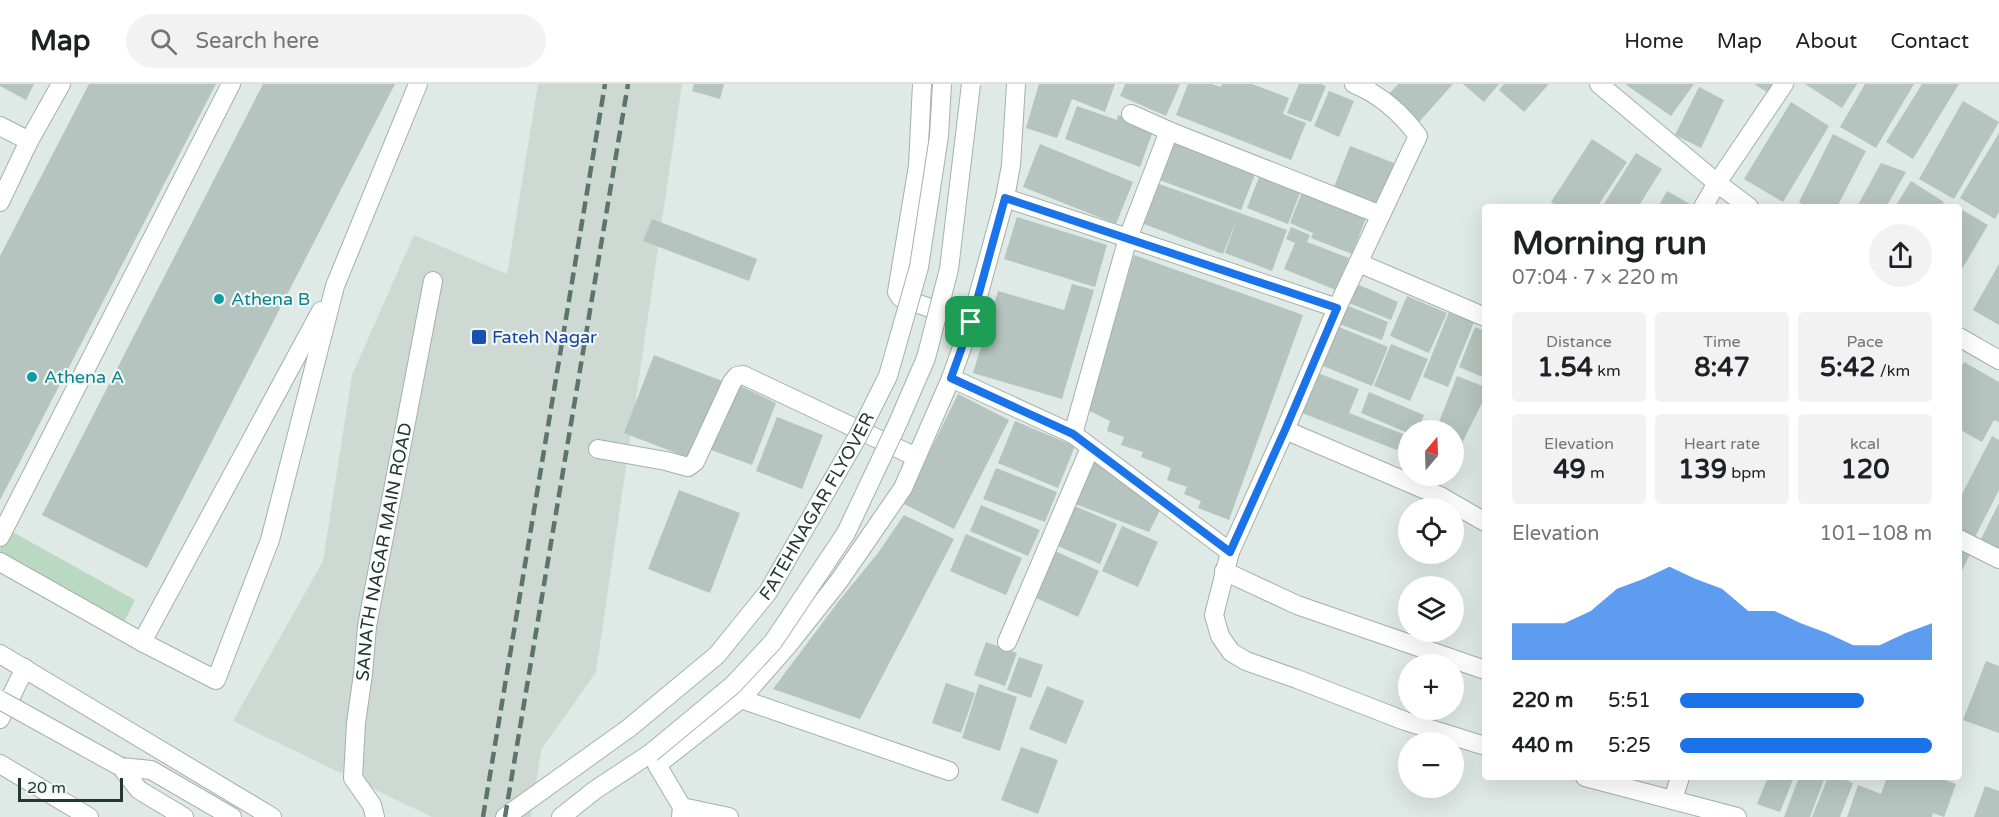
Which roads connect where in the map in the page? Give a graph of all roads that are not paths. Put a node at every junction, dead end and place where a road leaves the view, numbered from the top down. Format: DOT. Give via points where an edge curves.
graph roads {
  1 [pos="61,84"];
  2 [pos="231,84"];
  3 [pos="417,84"];
  4 [pos="922,84"];
  5 [pos="942,84"];
  6 [pos="971,84"];
  7 [pos="1016,84"];
  8 [pos="1354,84"];
  9 [pos="1599,84"];
  10 [pos="1784,84"];
  11 [pos="1131,114"];
  12 [pos="0,126"];
  13 [pos="1169,131"];
  14 [pos="29,141"];
  15 [pos="1717,183"];
  16 [pos="1005,198"];
  17 [pos="0,202"];
  18 [pos="1705,204"];
  19 [pos="1745,204"];
  20 [pos="1381,215"];
  21 [pos="1128,238"];
  22 [pos="1359,263"];
  23 [pos="434,281"];
  24 [pos="335,286"];
  25 [pos="1337,308"];
  26 [pos="1482,315"];
  27 [pos="971,322"];
  28 [pos="1962,339"];
  29 [pos="1999,360"];
  30 [pos="951,378"];
  31 [pos="1285,430"];
  32 [pos="1073,434"];
  33 [pos="1090,448"];
  34 [pos="598,449"];
  35 [pos="916,457"];
  36 [pos="1482,520"];
  37 [pos="0,537"];
  38 [pos="1962,540"];
  39 [pos="1230,552"];
  40 [pos="1999,559"];
  41 [pos="0,562"];
  42 [pos="1224,571"];
  43 [pos="142,642"];
  44 [pos="1007,642"];
  45 [pos="0,654"];
  46 [pos="25,668"];
  47 [pos="1482,669"];
  48 [pos="741,699"];
  49 [pos="0,700"];
  50 [pos="0,719"];
  51 [pos="1482,745"];
  52 [pos="0,764"];
  53 [pos="121,767"];
  54 [pos="949,771"];
  55 [pos="1596,780"];
  56 [pos="1679,780"];
  57 [pos="1673,800"];
  58 [pos="682,812"];
  59 [pos="88,817"];
  60 [pos="184,817"];
  61 [pos="232,817"];
  62 [pos="272,817"];
  63 [pos="375,817"];
  64 [pos="505,817"];
  65 [pos="561,817"];
  66 [pos="729,817"];
  67 [pos="1737,817"];
  1 -- 14 [label="street"];
  2 -- 37 [label="street"];
  3 -- 24 [label="street"];
  4 -- 27 [label="street" via="918,166 897,292 901,298"];
  5 -- 64 [label="street, FATEHNAGAR FLYOVER, bridge" via="939,136 919,267 888,376 784,566 768,592 717,654 628,728"];
  6 -- 65 [label="street, FATEHNAGAR FLYOVER, bridge" via="949,269 926,358 846,533 772,642 733,685 651,753"];
  7 -- 16 [label="street"];
  8 -- 20 [label="street" via="1402,114 1418,136"];
  9 -- 15 [label="street"];
  10 -- 15 [label="street"];
  11 -- 13 [label="street"];
  12 -- 14 [label="street"];
  13 -- 20 [label="street"];
  13 -- 21 [label="street"];
  14 -- 17 [label="street"];
  15 -- 18 [label="street"];
  15 -- 19 [label="street"];
  16 -- 21 [label="street"];
  16 -- 27 [label="street"];
  20 -- 22 [label="street"];
  21 -- 25 [label="street"];
  21 -- 32 [label="street"];
  22 -- 25 [label="street"];
  22 -- 26 [label="street"];
  23 -- 63 [label="street, SANATH NAGAR MAIN ROAD" via="367,626 356,723 353,778 372,805"];
  24 -- 43 [label="street"];
  24 -- 43 [label="street" via="270,540 216,680"];
  25 -- 31 [label="street"];
  27 -- 30 [label="street"];
  28 -- 29 [label="street"];
  30 -- 32 [label="street"];
  30 -- 35 [label="street"];
  31 -- 36 [label="street" via="1440,496"];
  31 -- 39 [label="street"];
  32 -- 33 [label="street"];
  33 -- 39 [label="street"];
  33 -- 44 [label="street"];
  34 -- 35 [label="street" via="688,467 695,462 732,382 743,375"];
  35 -- 48 [label="street" via="903,488 839,581"];
  38 -- 40 [label="street"];
  39 -- 42 [label="street"];
  41 -- 43 [label="street"];
  42 -- 47 [label="street" via="1297,605"];
  42 -- 51 [label="street" via="1214,615 1220,636 1231,652 1405,721"];
  45 -- 46 [label="street"];
  46 -- 50 [label="street"];
  46 -- 62 [label="street"];
  48 -- 54 [label="street"];
  48 -- 58 [label="street" via="657,765"];
  49 -- 53 [label="street, bridge"];
  52 -- 59 [label="street"];
  53 -- 60 [label="street" via="139,790"];
  53 -- 61 [label="street" via="151,770"];
  55 -- 57 [label="street"];
  56 -- 57 [label="street"];
  57 -- 67 [label="street"];
  58 -- 66 [label="street"];
}
